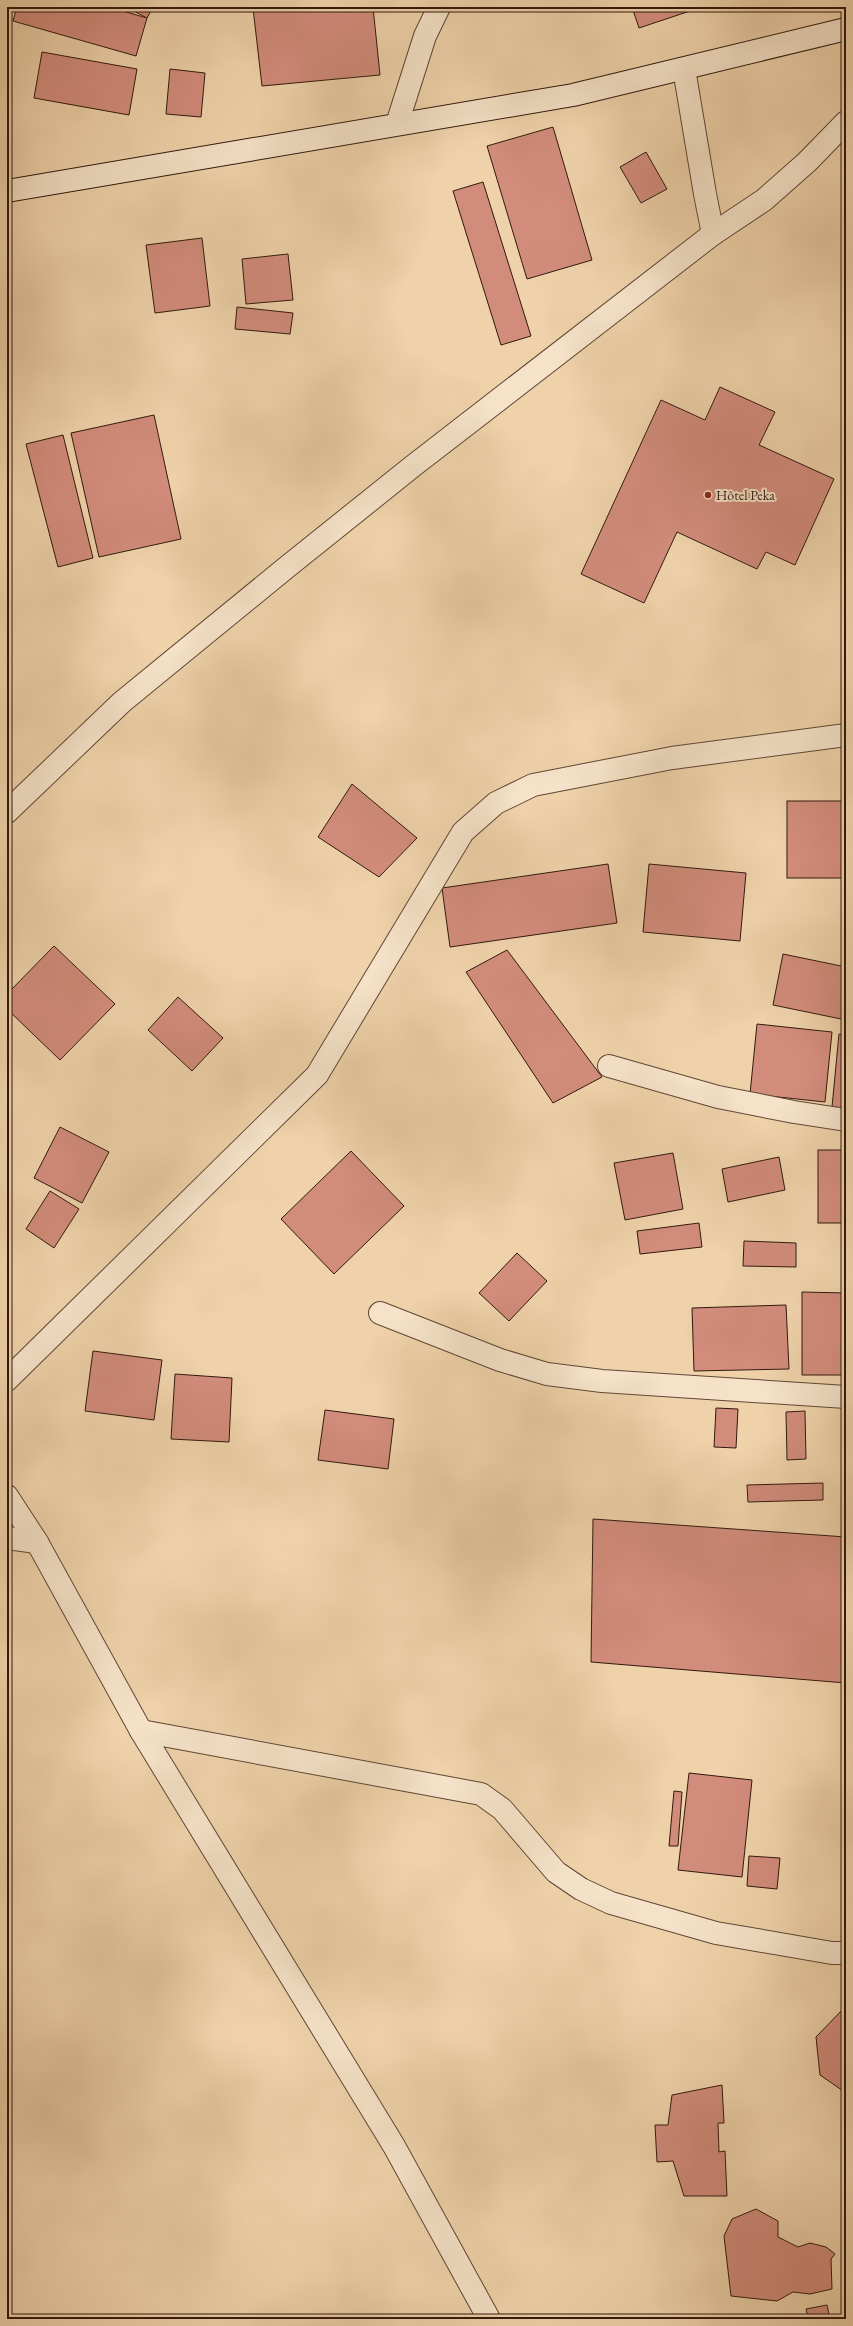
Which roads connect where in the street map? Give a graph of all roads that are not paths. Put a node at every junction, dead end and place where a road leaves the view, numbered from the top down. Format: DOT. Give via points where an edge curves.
graph roads {
  1 [pos="439,7"];
  2 [pos="846,29"];
  3 [pos="684,69"];
  4 [pos="846,122"];
  5 [pos="397,124"];
  6 [pos="7,191"];
  7 [pos="713,234"];
  8 [pos="846,735"];
  9 [pos="7,812"];
  10 [pos="609,1066"];
  11 [pos="846,1120"];
  12 [pos="380,1312"];
  13 [pos="7,1380"];
  14 [pos="846,1397"];
  15 [pos="7,1496"];
  16 [pos="7,1538"];
  17 [pos="37,1542"];
  18 [pos="141,1731"];
  19 [pos="846,1953"];
  20 [pos="489,2319"];
  1 -- 5 [label="street" via="425,36"];
  2 -- 3 [label="street"];
  3 -- 5 [label="street" via="573,95"];
  3 -- 7 [label="street"];
  4 -- 7 [label="street" via="807,162 764,200"];
  5 -- 6 [label="street"];
  7 -- 9 [label="street" via="413,466 122,702"];
  8 -- 13 [label="street" via="672,758 556,780 533,785 496,803 463,832 317,1074"];
  10 -- 11 [label="street" via="718,1097"];
  12 -- 14 [label="street" via="500,1360 547,1374 602,1381"];
  15 -- 17 [label="street"];
  16 -- 17 [label="street"];
  17 -- 18 [label="street"];
  18 -- 19 [label="street" via="481,1794 502,1809 556,1872 581,1889 611,1903 716,1933 832,1953"];
  18 -- 20 [label="street" via="394,2146"];
}
